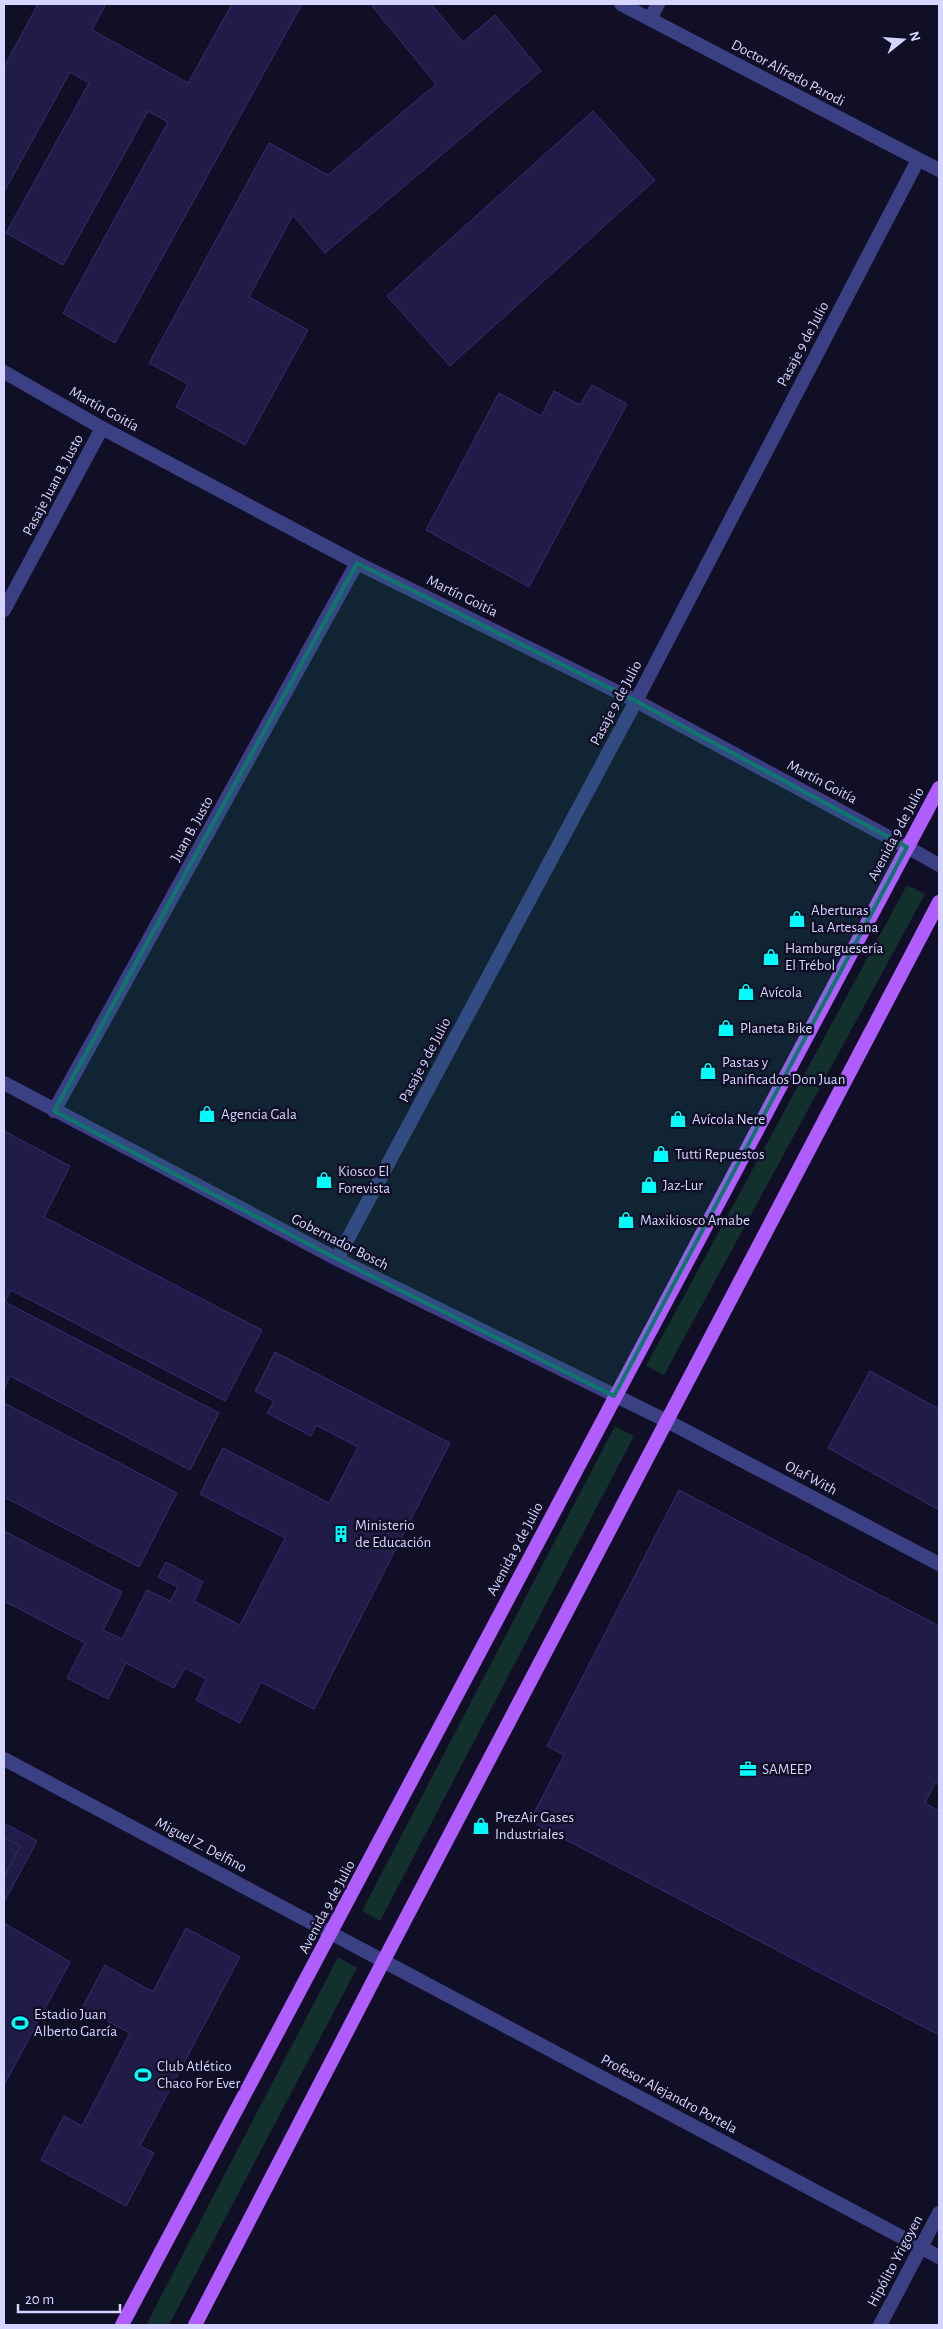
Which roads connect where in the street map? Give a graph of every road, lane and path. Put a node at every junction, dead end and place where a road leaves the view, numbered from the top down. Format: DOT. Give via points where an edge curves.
graph roads {
  1 [pos="621,4"];
  2 [pos="658,4"];
  3 [pos="650,19"];
  4 [pos="918,160"];
  5 [pos="939,170"];
  6 [pos="4,372"];
  7 [pos="102,428"];
  8 [pos="357,563"];
  9 [pos="4,610"];
  10 [pos="636,701"];
  11 [pos="939,788"];
  12 [pos="907,847"];
  13 [pos="939,865"];
  14 [pos="939,902"];
  15 [pos="4,1083"];
  16 [pos="54,1111"];
  17 [pos="337,1259"];
  18 [pos="614,1396"];
  19 [pos="667,1421"];
  20 [pos="939,1564"];
  21 [pos="4,1759"];
  22 [pos="332,1933"];
  23 [pos="384,1960"];
  24 [pos="939,2213"];
  25 [pos="921,2247"];
  26 [pos="939,2256"];
  27 [pos="122,2325"];
  28 [pos="195,2325"];
  29 [pos="880,2325"];
  1 -- 3 [label="street, Doctor Alfredo Parodi"];
  2 -- 3 [label="street"];
  3 -- 4 [label="street, Doctor Alfredo Parodi"];
  4 -- 5 [label="street, Doctor Alfredo Parodi"];
  4 -- 10 [label="street, Pasaje 9 de Julio"];
  6 -- 7 [label="street, Martín Goitía"];
  7 -- 8 [label="street, Martín Goitía"];
  7 -- 9 [label="street, Pasaje Juan B. Justo"];
  8 -- 10 [label="street, Martín Goitía"];
  8 -- 16 [label="street, Juan B. Justo"];
  10 -- 12 [label="street, Martín Goitía"];
  10 -- 17 [label="street, Pasaje 9 de Julio"];
  11 -- 12 [label="main road, Avenida 9 de Julio"];
  12 -- 13 [label="street, Martín Goitía"];
  12 -- 18 [label="main road, Avenida 9 de Julio"];
  14 -- 19 [label="main road"];
  15 -- 16 [label="street, Gobernador Bosch"];
  16 -- 17 [label="street, Gobernador Bosch"];
  17 -- 18 [label="street, Gobernador Bosch"];
  18 -- 19 [label="street, Gobernador Bosch"];
  18 -- 22 [label="main road, Avenida 9 de Julio"];
  19 -- 20 [label="street, Olaf With"];
  19 -- 23 [label="main road"];
  21 -- 22 [label="street, Miguel Z. Delfino"];
  22 -- 23 [label="street, Miguel Z. Delfino"];
  22 -- 27 [label="main road, Avenida 9 de Julio"];
  23 -- 25 [label="street, Profesor Alejandro Portela"];
  23 -- 28 [label="main road"];
  24 -- 25 [label="street, Hipólito Yrigoyen"];
  25 -- 26 [label="street, Profesor Alejandro Portela"];
  25 -- 29 [label="street, Hipólito Yrigoyen"];
}
